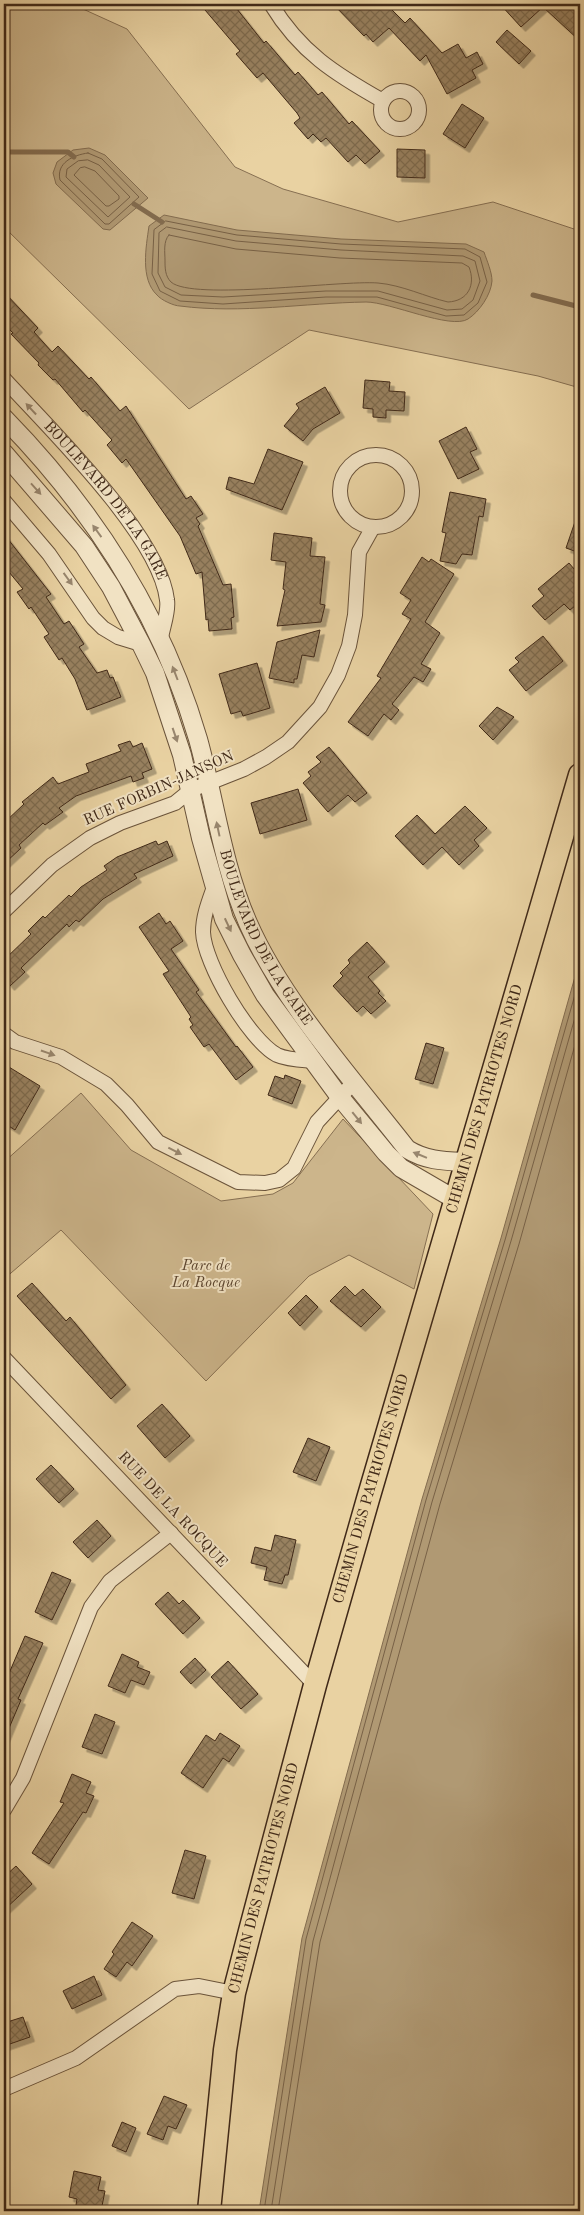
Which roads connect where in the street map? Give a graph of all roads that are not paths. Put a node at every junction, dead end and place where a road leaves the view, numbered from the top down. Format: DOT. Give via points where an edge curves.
graph roads {
  1 [pos="271,4"];
  2 [pos="383,101"];
  3 [pos="4,379"];
  4 [pos="4,418"];
  5 [pos="4,453"];
  6 [pos="4,501"];
  7 [pos="373,527"];
  8 [pos="161,638"];
  9 [pos="141,644"];
  10 [pos="580,775"];
  11 [pos="210,781"];
  12 [pos="191,790"];
  13 [pos="214,887"];
  14 [pos="4,911"];
  15 [pos="4,1034"];
  16 [pos="315,1061"];
  17 [pos="354,1082"];
  18 [pos="339,1096"];
  19 [pos="467,1162"];
  20 [pos="456,1200"];
  21 [pos="4,1358"];
  22 [pos="171,1533"];
  23 [pos="315,1685"];
  24 [pos="4,1810"];
  25 [pos="234,1994"];
  26 [pos="4,2090"];
  27 [pos="209,2211"];
  1 -- 2 [label="street" via="297,42 320,62"];
  8 -- 3 [label="street, BOULEVARD DE LA GARE, one-way" via="168,602 158,565 93,477"];
  8 -- 4 [label="street, BOULEVARD DE LA GARE, one-way" via="127,573 65,488"];
  5 -- 9 [label="street, BOULEVARD DE LA GARE, one-way" via="84,546 111,587"];
  6 -- 9 [label="street, one-way" via="49,554 93,618 118,637"];
  7 -- 7 [label="street" via="358,523 348,515 339,488 342,476 352,464 366,456 379,454 402,466 410,479 412,497 408,509 397,520 386,526"];
  7 -- 11 [label="street, RUE FORBIN-JANSON" via="359,552 355,615 349,646 338,675 320,707 288,742 266,758"];
  11 -- 8 [label="street, BOULEVARD DE LA GARE, one-way" via="197,735"];
  9 -- 12 [label="street, BOULEVARD DE LA GARE, one-way" via="154,672"];
  10 -- 19 [label="main road, CHEMIN DES PATRIOTES NORD"];
  11 -- 12 [label="street, RUE FORBIN-JANSON"];
  17 -- 11 [label="street, BOULEVARD DE LA GARE, one-way" via="284,987 248,924 218,831"];
  12 -- 13 [label="street, BOULEVARD DE LA GARE"];
  12 -- 14 [label="street, RUE FORBIN-JANSON" via="175,803 120,823 76,846 52,864"];
  13 -- 16 [label="street, BOULEVARD DE LA GARE, one-way" via="224,919 246,963 279,1015"];
  13 -- 16 [label="street, BOULEVARD DE LA GARE" via="203,931 214,971 250,1030 265,1046 278,1055"];
  15 -- 18 [label="street, one-way" via="16,1042 61,1057 106,1084 158,1142 238,1182 265,1183 279,1180 287,1174 294,1168 317,1122"];
  16 -- 18 [label="street, BOULEVARD DE LA GARE"];
  17 -- 18 [label="street"];
  19 -- 17 [label="street, BOULEVARD DE LA GARE, one-way" via="438,1161 407,1149"];
  18 -- 20 [label="street, BOULEVARD DE LA GARE, one-way" via="401,1168"];
  19 -- 20 [label="main road, CHEMIN DES PATRIOTES NORD"];
  20 -- 23 [label="main road, CHEMIN DES PATRIOTES NORD"];
  21 -- 22 [label="street, RUE DE LA ROCQUE"];
  22 -- 23 [label="street, RUE DE LA ROCQUE"];
  22 -- 24 [label="street" via="110,1581 92,1607 23,1778"];
  23 -- 25 [label="main road, CHEMIN DES PATRIOTES NORD"];
  25 -- 26 [label="street" via="199,1986 175,1989 76,2058"];
  25 -- 27 [label="main road, CHEMIN DES PATRIOTES NORD" via="225,2050"];
}
